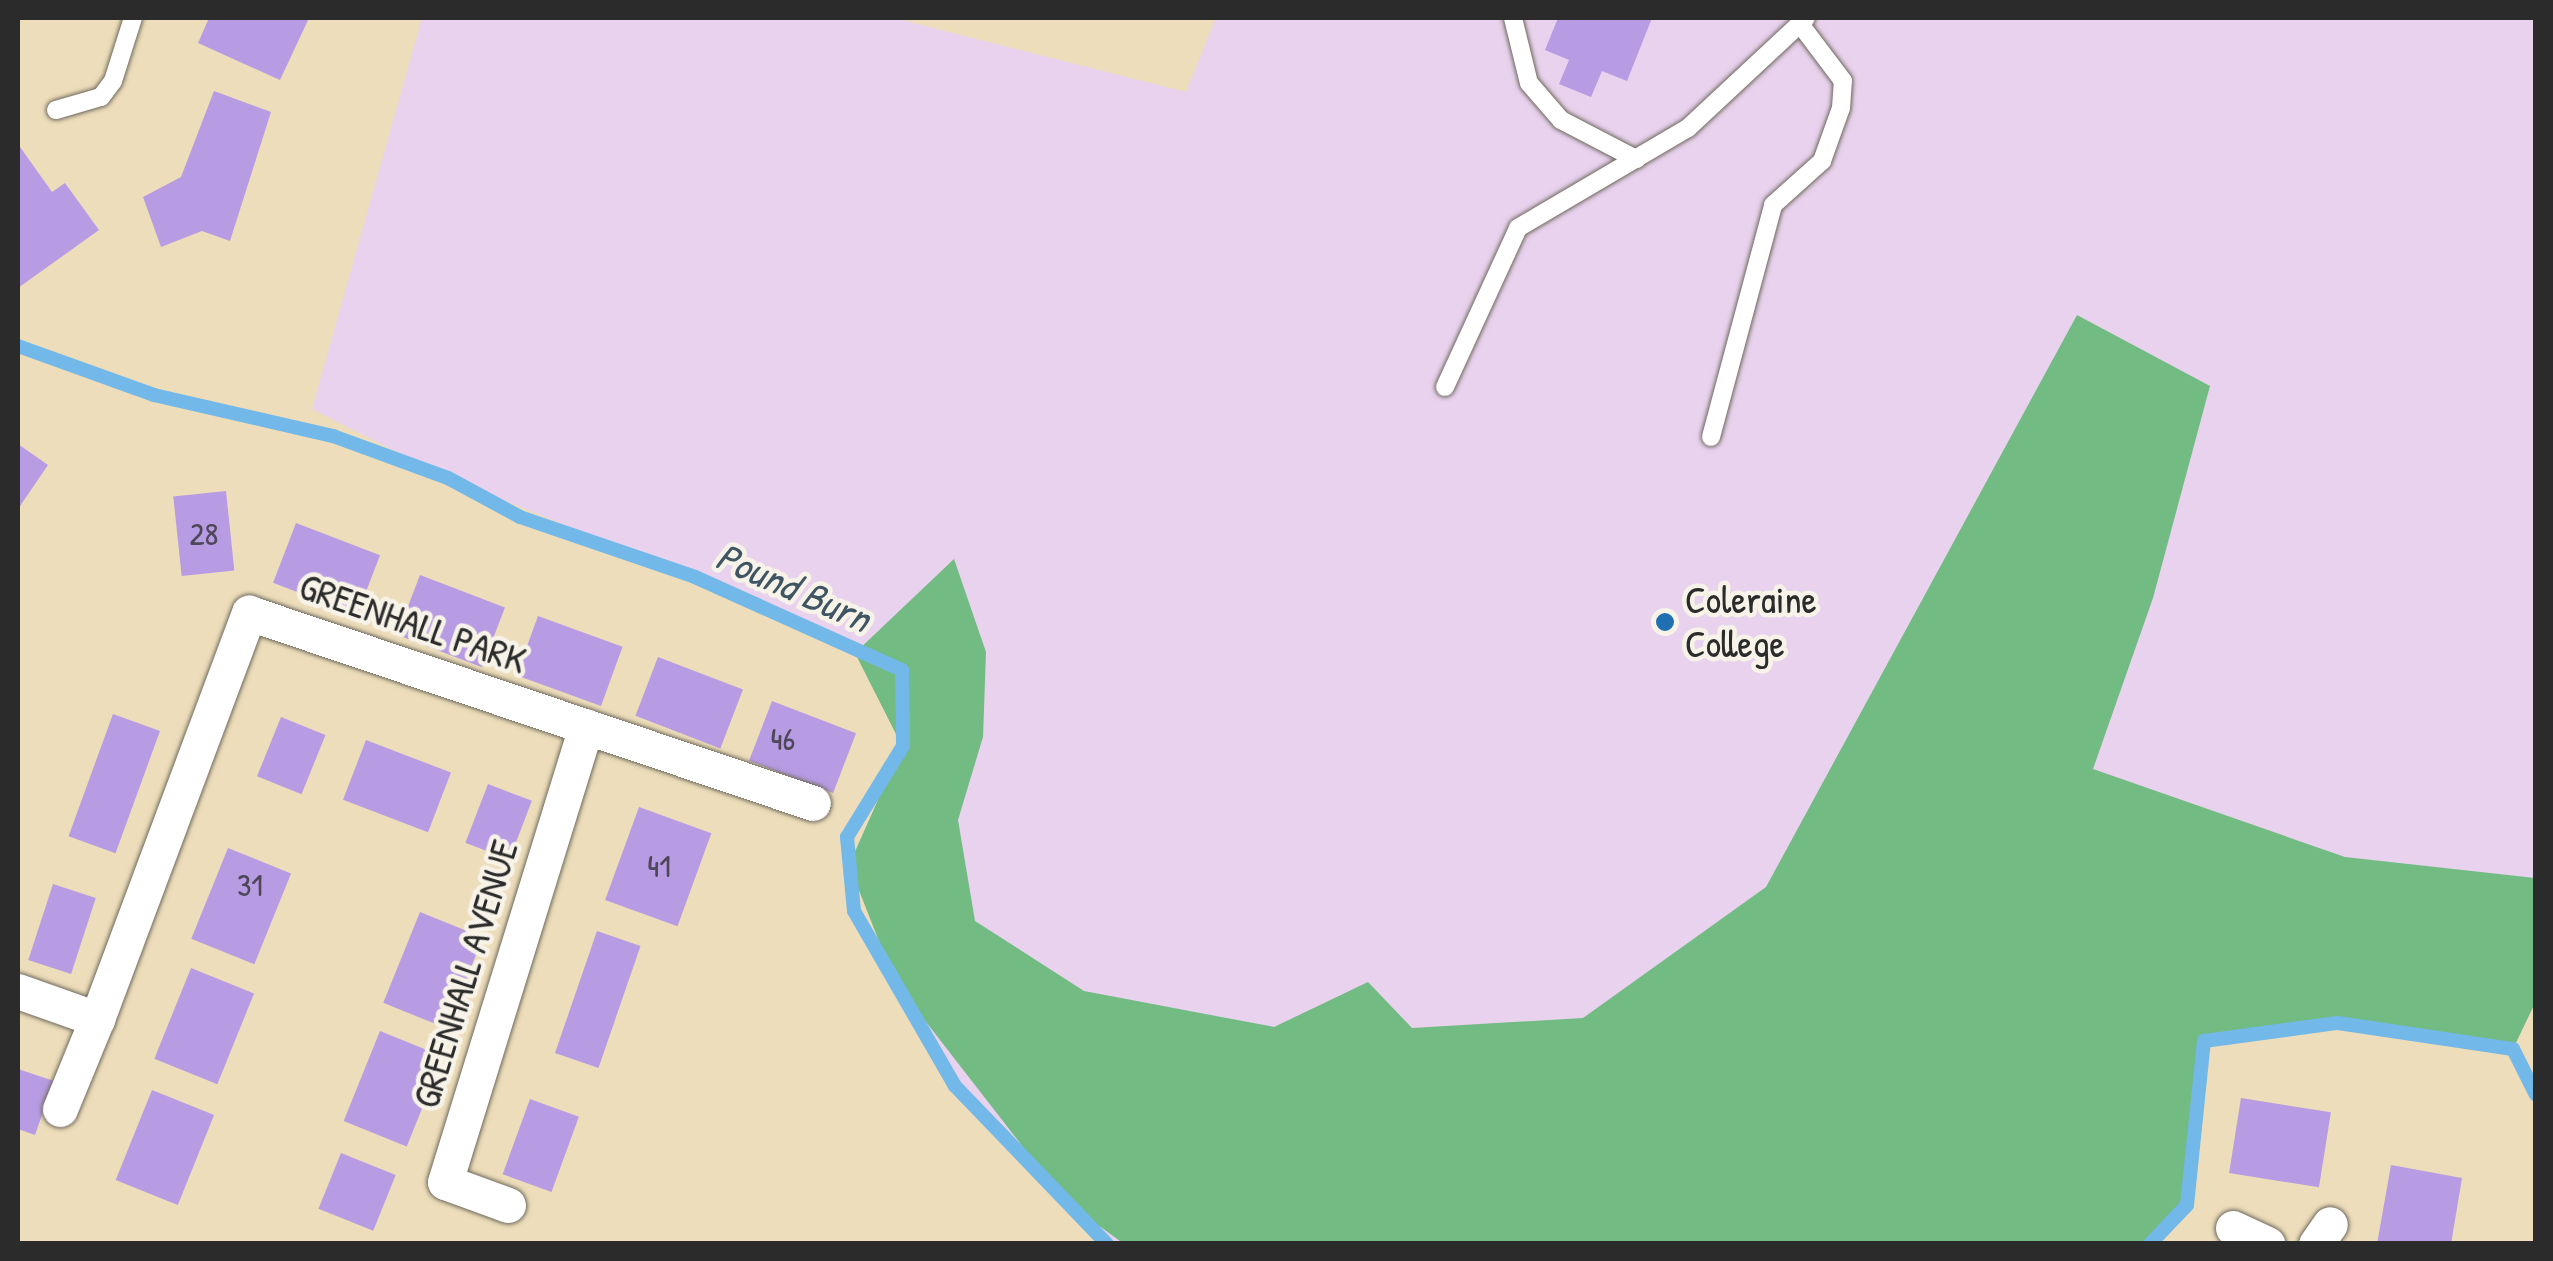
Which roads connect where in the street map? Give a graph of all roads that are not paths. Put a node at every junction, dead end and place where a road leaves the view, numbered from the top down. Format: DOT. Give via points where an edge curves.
graph roads {
  1 [pos="133,18"];
  2 [pos="1513,18"];
  3 [pos="1803,21"];
  4 [pos="56,110"];
  5 [pos="1636,159"];
  6 [pos="1445,387"];
  7 [pos="1710,437"];
  8 [pos="586,726"];
  9 [pos="813,804"];
  10 [pos="18,991"];
  11 [pos="98,1019"];
  12 [pos="60,1109"];
  13 [pos="508,1205"];
  14 [pos="2233,1228"];
  15 [pos="2266,1244"];
  1 -- 4 [label="lane" via="101,97"];
  2 -- 5 [label="lane" via="1529,83 1561,120"];
  3 -- 5 [label="lane" via="1688,128"];
  3 -- 7 [label="lane" via="1843,81 1842,108 1822,161 1773,205"];
  5 -- 6 [label="lane" via="1518,228"];
  8 -- 9 [label="street, GREENHALL PARK"];
  8 -- 11 [label="street, GREENHALL PARK" via="249,613"];
  8 -- 13 [label="street, GREENHALL AVENUE" via="445,1182"];
  10 -- 11 [label="street"];
  11 -- 12 [label="street"];
  14 -- 15 [label="street"];
}
